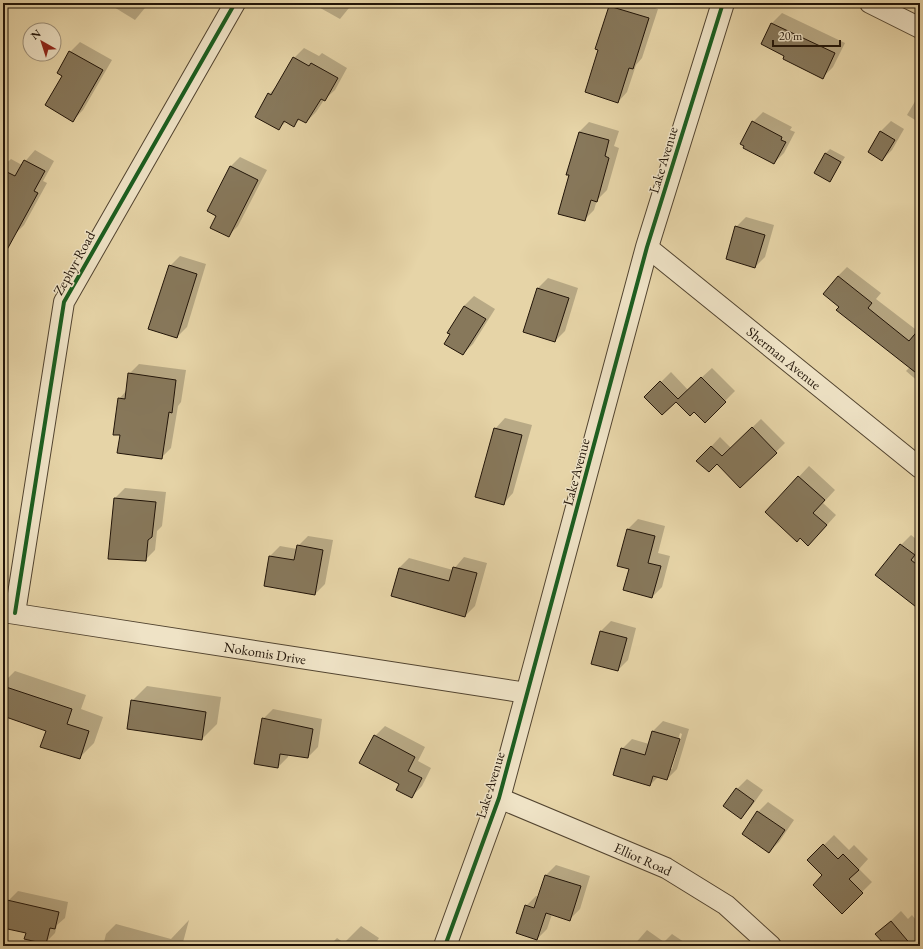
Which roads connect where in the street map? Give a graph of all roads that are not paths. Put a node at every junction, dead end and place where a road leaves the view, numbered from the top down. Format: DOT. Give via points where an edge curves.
graph roads {
  1 [pos="235,3"];
  2 [pos="723,3"];
  3 [pos="870,3"];
  4 [pos="920,28"];
  5 [pos="647,247"];
  6 [pos="920,468"];
  7 [pos="9,613"];
  8 [pos="527,694"];
  9 [pos="499,798"];
  10 [pos="445,946"];
  11 [pos="771,946"];
  1 -- 7 [label="street, Zephyr Road" via="64,302"];
  2 -- 5 [label="street, Lake Avenue"];
  3 -- 4 [label="street"];
  5 -- 6 [label="street, Sherman Avenue"];
  5 -- 8 [label="street, Lake Avenue"];
  7 -- 8 [label="street, Nokomis Drive"];
  8 -- 9 [label="street, Lake Avenue"];
  9 -- 10 [label="street, Lake Avenue"];
  9 -- 11 [label="street, Elliot Road" via="666,868 726,905"];
}
